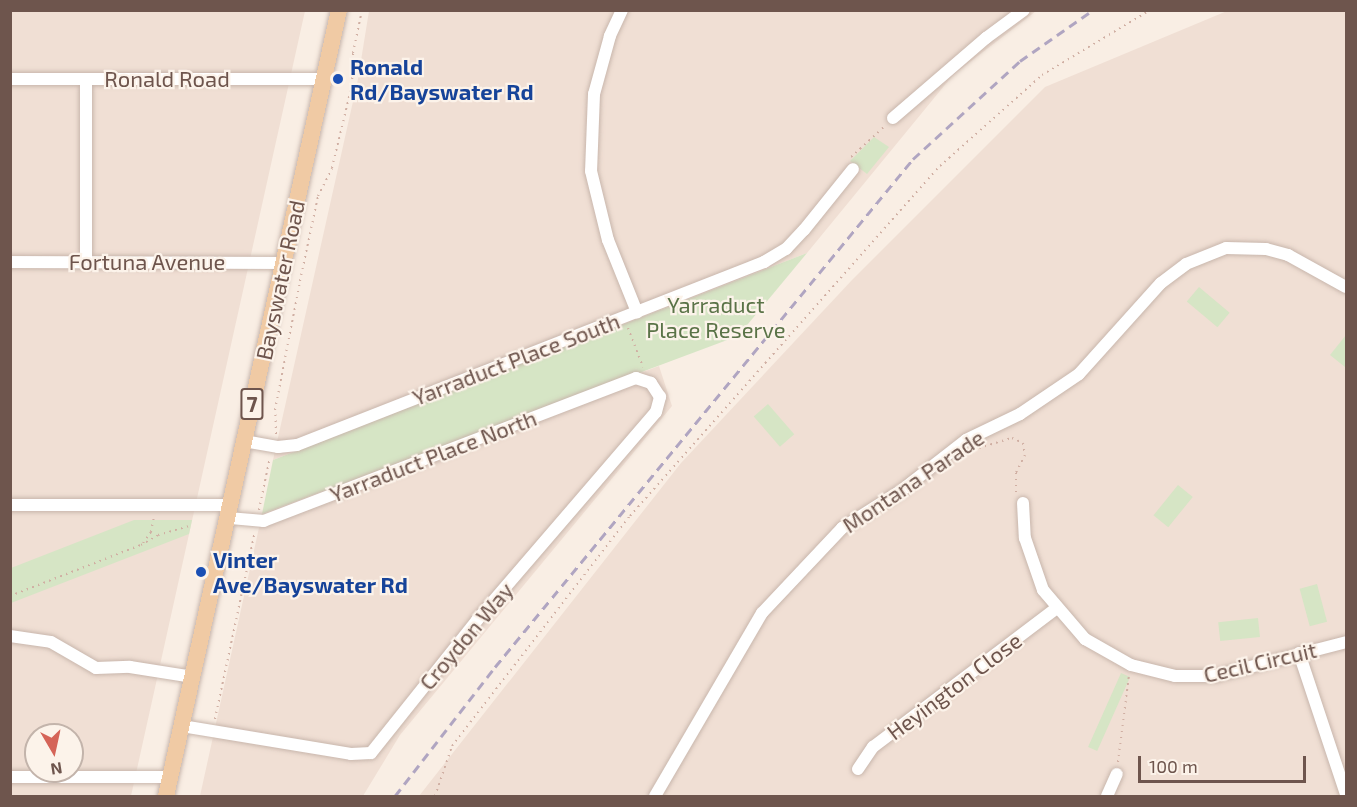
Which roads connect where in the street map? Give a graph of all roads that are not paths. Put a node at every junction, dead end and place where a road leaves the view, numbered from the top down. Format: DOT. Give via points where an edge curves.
graph roads {
  1 [pos="339,10"];
  2 [pos="622,10"];
  3 [pos="1024,10"];
  4 [pos="10,79"];
  5 [pos="86,79"];
  6 [pos="324,79"];
  7 [pos="893,118"];
  8 [pos="853,169"];
  9 [pos="10,262"];
  10 [pos="86,262"];
  11 [pos="283,263"];
  12 [pos="1347,287"];
  13 [pos="637,312"];
  14 [pos="640,379"];
  15 [pos="244,441"];
  16 [pos="1023,503"];
  17 [pos="10,505"];
  18 [pos="229,511"];
  19 [pos="1057,608"];
  20 [pos="10,636"];
  21 [pos="1347,642"];
  22 [pos="1299,653"];
  23 [pos="192,677"];
  24 [pos="182,726"];
  25 [pos="858,770"];
  26 [pos="1117,774"];
  27 [pos="10,777"];
  28 [pos="170,777"];
  29 [pos="1347,794"];
  30 [pos="166,796"];
  31 [pos="655,796"];
  32 [pos="1107,796"];
  1 -- 6 [label="main road, Bayswater Road / 7"];
  2 -- 13 [label="street" via="610,36 594,94 591,171 608,240"];
  3 -- 7 [label="street"];
  4 -- 5 [label="street, Ronald Road"];
  5 -- 6 [label="street, Ronald Road"];
  5 -- 10 [label="street"];
  6 -- 11 [label="main road, Bayswater Road / 7"];
  8 -- 13 [label="street, Yarraduct Place South" via="786,249 764,262"];
  9 -- 10 [label="street, Fortuna Avenue"];
  10 -- 11 [label="street, Fortuna Avenue"];
  11 -- 15 [label="main road, Bayswater Road / 7"];
  12 -- 31 [label="street, Montana Parade" via="1288,255 1266,249 1245,246 1208,254 1186,264 1161,283 1079,374 1020,414 966,440 903,490 842,528 762,613"];
  13 -- 15 [label="street, Yarraduct Place South" via="297,445"];
  14 -- 18 [label="street, Yarraduct Place North" via="264,521"];
  14 -- 24 [label="street, Croydon Way" via="660,397 656,412 477,620 371,753 351,754"];
  15 -- 18 [label="main road, Bayswater Road / 7"];
  16 -- 19 [label="street, Cecil Circuit" via="1025,538 1032,565"];
  17 -- 18 [label="street, Yarraduct Place North" via="154,505"];
  18 -- 23 [label="main road, Bayswater Road / 7"];
  19 -- 22 [label="street, Cecil Circuit" via="1085,639 1131,665 1175,676 1215,676"];
  19 -- 25 [label="street, Heyington Close" via="873,747"];
  20 -- 23 [label="street" via="51,642 96,668 130,667"];
  21 -- 22 [label="street, Cecil Circuit"];
  22 -- 29 [label="street"];
  23 -- 24 [label="main road, Bayswater Road / 7"];
  24 -- 28 [label="main road, Bayswater Road / 7"];
  26 -- 32 [label="street"];
  27 -- 28 [label="street"];
  28 -- 30 [label="main road, Bayswater Road / 7"];
}
